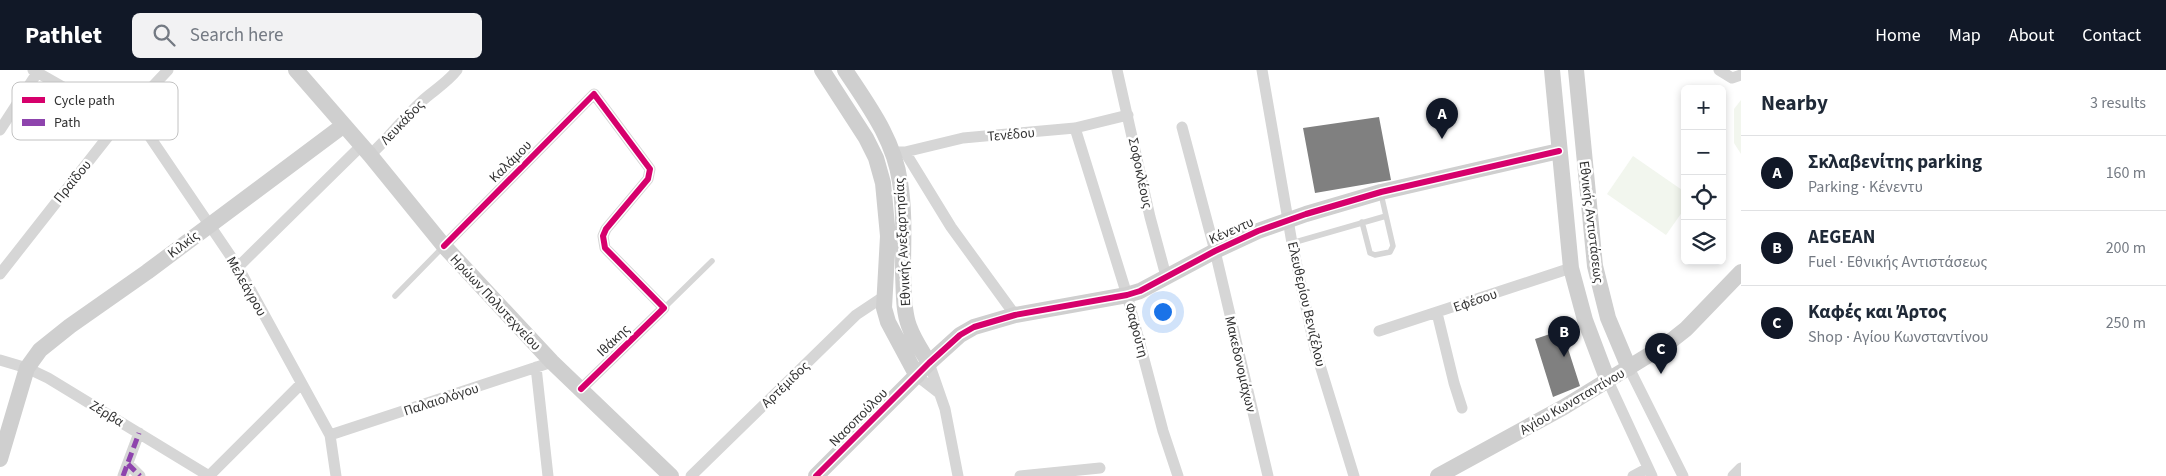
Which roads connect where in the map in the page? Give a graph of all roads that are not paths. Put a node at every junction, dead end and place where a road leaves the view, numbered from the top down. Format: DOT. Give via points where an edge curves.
graph roads {
  1 [pos="168,70"];
  2 [pos="296,70"];
  3 [pos="457,70"];
  4 [pos="822,70"];
  5 [pos="845,70"];
  6 [pos="1117,70"];
  7 [pos="1262,70"];
  8 [pos="1552,70"];
  9 [pos="1576,70"];
  10 [pos="1719,70"];
  11 [pos="36,71"];
  12 [pos="1736,77"];
  13 [pos="29,82"];
  14 [pos="55,82"];
  15 [pos="157,82"];
  16 [pos="12,110"];
  17 [pos="1128,115"];
  18 [pos="344,125"];
  19 [pos="1182,127"];
  20 [pos="1075,128"];
  21 [pos="0,130"];
  22 [pos="105,140"];
  23 [pos="153,140"];
  24 [pos="366,150"];
  25 [pos="1559,151"];
  26 [pos="899,152"];
  27 [pos="1381,192"];
  28 [pos="1386,216"];
  29 [pos="1289,220"];
  30 [pos="1362,222"];
  31 [pos="210,225"];
  32 [pos="1292,242"];
  33 [pos="444,246"];
  34 [pos="1215,251"];
  35 [pos="712,261"];
  36 [pos="238,268"];
  37 [pos="1571,268"];
  38 [pos="1741,272"];
  39 [pos="0,274"];
  40 [pos="1166,276"];
  41 [pos="1127,295"];
  42 [pos="396,296"];
  43 [pos="883,297"];
  44 [pos="664,308"];
  45 [pos="1437,313"];
  46 [pos="1015,315"];
  47 [pos="1379,331"];
  48 [pos="0,360"];
  49 [pos="929,363"];
  50 [pos="544,365"];
  51 [pos="27,368"];
  52 [pos="1629,368"];
  53 [pos="917,376"];
  54 [pos="1608,381"];
  55 [pos="301,384"];
  56 [pos="581,389"];
  57 [pos="939,393"];
  58 [pos="1462,408"];
  59 [pos="139,433"];
  60 [pos="330,435"];
  61 [pos="0,459"];
  62 [pos="128,464"];
  63 [pos="1100,468"];
  64 [pos="1741,468"];
  65 [pos="1650,472"];
  66 [pos="123,476"];
  67 [pos="140,476"];
  68 [pos="209,476"];
  69 [pos="336,476"];
  70 [pos="548,476"];
  71 [pos="671,476"];
  72 [pos="691,476"];
  73 [pos="816,476"];
  74 [pos="958,476"];
  75 [pos="1020,476"];
  76 [pos="1178,476"];
  77 [pos="1268,476"];
  78 [pos="1354,476"];
  79 [pos="1438,476"];
  80 [pos="1634,476"];
  81 [pos="1683,476"];
  82 [pos="1733,476"];
  1 -- 15 [label="street, Πραϊδου"];
  2 -- 18 [label="street, Ηρώων Πολυτεχνείου"];
  3 -- 24 [label="street, Λευκάδος" via="391,135"];
  4 -- 43 [label="street" via="866,138 883,183 888,236"];
  5 -- 26 [label="street, Εθνικής Ανεξαρτησίας"];
  6 -- 17 [label="street, Σοφοκλέους"];
  7 -- 29 [label="street, Ελευθερίου Βενιζέλου"];
  8 -- 25 [label="street, Εθνικής Αντιστάσεως"];
  9 -- 52 [label="street, Εθνικής Αντιστάσεως" via="1595,266 1608,318"];
  10 -- 12 [label="street"];
  11 -- 13 [label="street"];
  11 -- 14 [label="street"];
  16 -- 21 [label="street"];
  17 -- 20 [label="street, Τενέδου"];
  17 -- 40 [label="street, Σοφοκλέους"];
  18 -- 24 [label="street, Ηρώων Πολυτεχνείου"];
  18 -- 31 [label="street, Κιλκίς"];
  19 -- 34 [label="street, Μακεδονομάχων"];
  20 -- 26 [label="street, Τενέδου" via="963,138"];
  20 -- 41 [label="street, Φαφούτη"];
  22 -- 39 [label="street, Πραϊδου"];
  23 -- 31 [label="street, Μελεάγρου"];
  24 -- 33 [label="street, Ηρώων Πολυτεχνείου"];
  24 -- 36 [label="street, Λευκάδος"];
  25 -- 27 [label="street, Κένεντυ"];
  25 -- 37 [label="street, Εθνικής Αντιστάσεως"];
  26 -- 46 [label="street"];
  26 -- 49 [label="street, Εθνικής Ανεξαρτησίας" via="906,312 912,332"];
  27 -- 28 [label="lane"];
  27 -- 29 [label="street, Κένεντυ"];
  28 -- 30 [label="lane"];
  28 -- 30 [label="lane" via="1392,246 1390,252 1370,253"];
  29 -- 32 [label="street, Ελευθερίου Βενιζέλου"];
  29 -- 34 [label="street, Κένεντυ"];
  30 -- 32 [label="lane"];
  31 -- 36 [label="street, Μελεάγρου"];
  31 -- 51 [label="street, Κιλκίς" via="70,326 40,350"];
  32 -- 78 [label="street, Ελευθερίου Βενιζέλου" via="1316,348"];
  33 -- 42 [label="lane"];
  33 -- 44 [label="street, Καλάμου" via="594,94 650,169 648,179 606,229 603,242 605,248"];
  33 -- 50 [label="street, Ηρώων Πολυτεχνείου"];
  34 -- 40 [label="street, Κένεντυ"];
  34 -- 77 [label="street, Μακεδονομάχων"];
  35 -- 44 [label="lane, Ιθάκης"];
  36 -- 55 [label="street, Μελεάγρου"];
  37 -- 45 [label="street, Εφέσου"];
  37 -- 54 [label="street, Εθνικής Αντιστάσεως" via="1584,320"];
  38 -- 52 [label="street, Αγίου Κωνσταντίνου" via="1678,336"];
  40 -- 41 [label="street, Κένεντυ"];
  41 -- 46 [label="street, Κένεντυ"];
  41 -- 76 [label="street, Φαφούτη"];
  43 -- 53 [label="street" via="888,322"];
  43 -- 72 [label="street, Αρτέμιδος" via="856,315"];
  44 -- 56 [label="street, Ιθάκης"];
  45 -- 47 [label="street, Εφέσου"];
  45 -- 58 [label="street"];
  46 -- 49 [label="street, Κένεντυ" via="974,327"];
  48 -- 51 [label="street, Ζέρβα"];
  49 -- 53 [label="street, Νασοπούλου"];
  49 -- 57 [label="street"];
  50 -- 56 [label="street, Ηρώων Πολυτεχνείου"];
  50 -- 60 [label="street, Παλαιολόγου"];
  50 -- 70 [label="street"];
  51 -- 59 [label="street, Ζέρβα"];
  51 -- 61 [label="street"];
  52 -- 54 [label="street, Αγίου Κωνσταντίνου"];
  52 -- 81 [label="street, Εθνικής Αντιστάσεως"];
  53 -- 57 [label="street"];
  53 -- 73 [label="street, Νασοπούλου"];
  54 -- 65 [label="street, Εθνικής Αντιστάσεως"];
  54 -- 79 [label="street, Αγίου Κωνσταντίνου"];
  55 -- 60 [label="street, Μελεάγρου"];
  55 -- 68 [label="street"];
  56 -- 71 [label="street, Ηρώων Πολυτεχνείου"];
  57 -- 74 [label="street" via="945,408"];
  59 -- 62 [label="street"];
  59 -- 68 [label="street, Ζέρβα"];
  60 -- 69 [label="street, Μελεάγρου"];
  62 -- 66 [label="street"];
  62 -- 67 [label="street"];
  63 -- 75 [label="street"];
  64 -- 82 [label="street"];
  65 -- 80 [label="street"];
}
